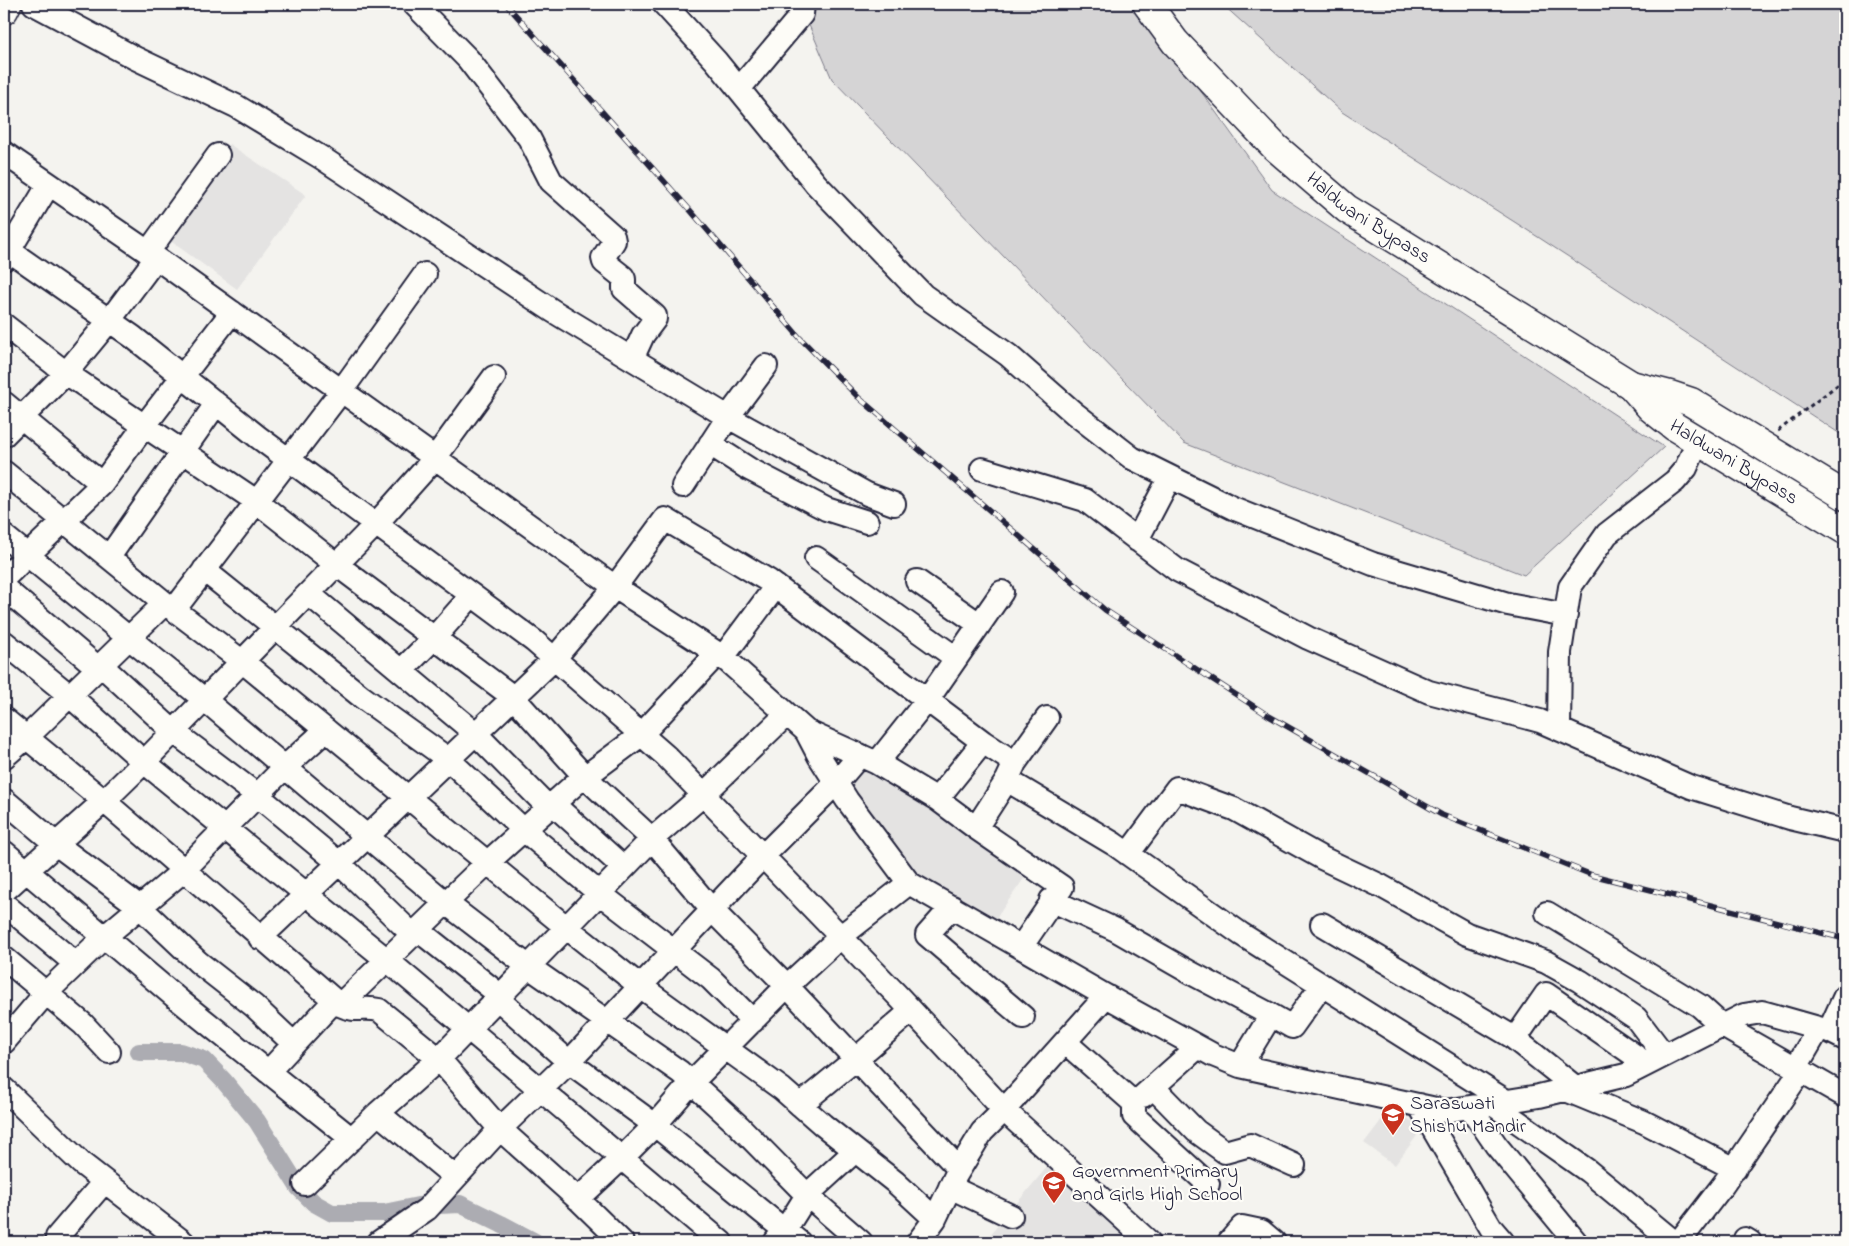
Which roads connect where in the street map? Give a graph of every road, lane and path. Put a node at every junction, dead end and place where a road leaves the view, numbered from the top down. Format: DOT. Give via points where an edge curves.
graph roads {
  1 [pos="7,4"];
  2 [pos="34,4"];
  3 [pos="414,4"];
  4 [pos="664,4"];
  5 [pos="803,4"];
  6 [pos="1147,4"];
  7 [pos="4,10"];
  8 [pos="739,90"];
  9 [pos="4,153"];
  10 [pos="218,155"];
  11 [pos="49,184"];
  12 [pos="5,252"];
  13 [pos="152,255"];
  14 [pos="425,274"];
  15 [pos="232,312"];
  16 [pos="109,321"];
  17 [pos="4,325"];
  18 [pos="632,359"];
  19 [pos="766,366"];
  20 [pos="66,373"];
  21 [pos="494,377"];
  22 [pos="183,378"];
  23 [pos="1845,379"];
  24 [pos="1631,385"];
  25 [pos="342,390"];
  26 [pos="4,403"];
  27 [pos="216,404"];
  28 [pos="22,417"];
  29 [pos="728,417"];
  30 [pos="145,426"];
  31 [pos="4,434"];
  32 [pos="1698,441"];
  33 [pos="710,444"];
  34 [pos="1762,444"];
  35 [pos="183,451"];
  36 [pos="435,458"];
  37 [pos="288,460"];
  38 [pos="982,469"];
  39 [pos="4,472"];
  40 [pos="1170,477"];
  41 [pos="102,484"];
  42 [pos="683,486"];
  43 [pos="1845,496"];
  44 [pos="256,501"];
  45 [pos="894,504"];
  46 [pos="64,521"];
  47 [pos="867,522"];
  48 [pos="376,524"];
  49 [pos="1845,530"];
  50 [pos="4,536"];
  51 [pos="1137,540"];
  52 [pos="27,555"];
  53 [pos="109,558"];
  54 [pos="816,558"];
  55 [pos="337,565"];
  56 [pos="204,570"];
  57 [pos="4,578"];
  58 [pos="917,581"];
  59 [pos="615,586"];
  60 [pos="776,586"];
  61 [pos="4,588"];
  62 [pos="1002,592"];
  63 [pos="309,594"];
  64 [pos="472,595"];
  65 [pos="170,606"];
  66 [pos="1566,615"];
  67 [pos="979,624"];
  68 [pos="276,627"];
  69 [pos="435,637"];
  70 [pos="128,638"];
  71 [pos="4,642"];
  72 [pos="720,656"];
  73 [pos="956,658"];
  74 [pos="554,659"];
  75 [pos="243,662"];
  76 [pos="99,666"];
  77 [pos="401,671"];
  78 [pos="69,696"];
  79 [pos="513,697"];
  80 [pos="928,699"];
  81 [pos="205,700"];
  82 [pos="787,714"];
  83 [pos="1047,718"];
  84 [pos="4,719"];
  85 [pos="1559,729"];
  86 [pos="326,730"];
  87 [pos="806,731"];
  88 [pos="174,732"];
  89 [pos="475,733"];
  90 [pos="641,735"];
  91 [pos="27,737"];
  92 [pos="983,742"];
  93 [pos="4,757"];
  94 [pos="448,759"];
  95 [pos="868,759"];
  96 [pos="144,762"];
  97 [pos="284,768"];
  98 [pos="1011,772"];
  99 [pos="584,777"];
  100 [pos="837,782"];
  101 [pos="257,795"];
  102 [pos="703,795"];
  103 [pos="408,797"];
  104 [pos="937,799"];
  105 [pos="4,800"];
  106 [pos="104,801"];
  107 [pos="551,806"];
  108 [pos="226,827"];
  109 [pos="976,828"];
  110 [pos="524,830"];
  111 [pos="1845,831"];
  112 [pos="367,836"];
  113 [pos="652,839"];
  114 [pos="56,844"];
  115 [pos="4,852"];
  116 [pos="1128,854"];
  117 [pos="762,857"];
  118 [pos="339,863"];
  119 [pos="487,863"];
  120 [pos="624,868"];
  121 [pos="27,870"];
  122 [pos="183,871"];
  123 [pos="909,883"];
  124 [pos="4,891"];
  125 [pos="307,893"];
  126 [pos="599,893"];
  127 [pos="1051,900"];
  128 [pos="446,903"];
  129 [pos="4,904"];
  130 [pos="140,907"];
  131 [pos="952,907"];
  132 [pos="712,910"];
  133 [pos="1547,913"];
  134 [pos="1322,924"];
  135 [pos="566,927"];
  136 [pos="416,932"];
  137 [pos="840,936"];
  138 [pos="103,938"];
  139 [pos="260,938"];
  140 [pos="1021,947"];
  141 [pos="674,950"];
  142 [pos="4,958"];
  143 [pos="387,960"];
  144 [pos="76,964"];
  145 [pos="528,967"];
  146 [pos="1322,985"];
  147 [pos="640,986"];
  148 [pos="787,986"];
  149 [pos="45,994"];
  150 [pos="1106,996"];
  151 [pos="1845,996"];
  152 [pos="499,998"];
  153 [pos="337,1003"];
  154 [pos="911,1011"];
  155 [pos="1271,1015"];
  156 [pos="1023,1017"];
  157 [pos="753,1021"];
  158 [pos="607,1022"];
  159 [pos="1721,1025"];
  160 [pos="8,1027"];
  161 [pos="468,1029"];
  162 [pos="1831,1033"];
  163 [pos="1515,1039"];
  164 [pos="1065,1042"];
  165 [pos="294,1044"];
  166 [pos="1198,1046"];
  167 [pos="726,1048"];
  168 [pos="109,1052"];
  169 [pos="439,1059"];
  170 [pos="856,1059"];
  171 [pos="1656,1059"];
  172 [pos="569,1062"];
  173 [pos="1240,1066"];
  174 [pos="1798,1070"];
  175 [pos="268,1072"];
  176 [pos="691,1083"];
  177 [pos="1153,1087"];
  178 [pos="1570,1088"];
  179 [pos="542,1090"];
  180 [pos="5,1093"];
  181 [pos="1845,1096"];
  182 [pos="1134,1103"];
  183 [pos="1489,1104"];
  184 [pos="800,1105"];
  185 [pos="1419,1105"];
  186 [pos="1004,1110"];
  187 [pos="378,1113"];
  188 [pos="654,1124"];
  189 [pos="500,1129"];
  190 [pos="352,1139"];
  191 [pos="855,1151"];
  192 [pos="622,1159"];
  193 [pos="1294,1165"];
  194 [pos="1735,1168"];
  195 [pos="455,1177"];
  196 [pos="954,1178"];
  197 [pos="104,1182"];
  198 [pos="305,1184"];
  199 [pos="1208,1184"];
  200 [pos="807,1195"];
  201 [pos="578,1199"];
  202 [pos="1012,1216"];
  203 [pos="935,1219"];
  204 [pos="57,1237"];
  205 [pos="786,1238"];
  206 [pos="183,1242"];
  207 [pos="379,1242"];
  208 [pos="622,1242"];
  209 [pos="721,1242"];
  210 [pos="862,1242"];
  211 [pos="918,1242"];
  212 [pos="1149,1242"];
  213 [pos="1229,1242"];
  214 [pos="1274,1242"];
  215 [pos="1503,1242"];
  216 [pos="1576,1242"];
  217 [pos="1674,1242"];
  218 [pos="1679,1242"];
  1 -- 7 [label="main road"];
  2 -- 18 [label="street" via="135,58 236,106"];
  3 -- 18 [label="street" via="468,59 529,138 550,181 613,236 614,241 604,262 623,277 624,289 655,316"];
  4 -- 8 [label="street"];
  5 -- 8 [label="street" via="802,14"];
  6 -- 24 [label="main road, Haldwani Bypass" via="1175,42 1275,147 1347,209"];
  8 -- 40 [label="street" via="816,184 923,295 1008,355 1132,458"];
  9 -- 11 [label="street"];
  10 -- 13 [label="street"];
  11 -- 12 [label="street"];
  11 -- 13 [label="street"];
  12 -- 16 [label="street"];
  13 -- 15 [label="street"];
  13 -- 16 [label="street"];
  14 -- 25 [label="street"];
  15 -- 22 [label="street"];
  15 -- 25 [label="street"];
  16 -- 20 [label="street"];
  16 -- 22 [label="street"];
  17 -- 20 [label="street"];
  18 -- 29 [label="street"];
  19 -- 29 [label="street"];
  20 -- 28 [label="street"];
  20 -- 30 [label="street"];
  21 -- 36 [label="street"];
  22 -- 27 [label="street"];
  22 -- 30 [label="street"];
  23 -- 34 [label="path"];
  24 -- 32 [label="main road, Haldwani Bypass" via="1651,408"];
  24 -- 34 [label="main road, Haldwani Bypass" via="1691,402"];
  25 -- 36 [label="street"];
  25 -- 37 [label="street"];
  26 -- 28 [label="street"];
  27 -- 35 [label="street"];
  27 -- 37 [label="street"];
  28 -- 31 [label="street"];
  28 -- 41 [label="street"];
  29 -- 33 [label="street"];
  29 -- 45 [label="street" via="867,494"];
  30 -- 35 [label="street"];
  30 -- 41 [label="street"];
  32 -- 49 [label="main road, Haldwani Bypass"];
  32 -- 66 [label="street" via="1686,468 1675,481 1607,534 1570,587"];
  33 -- 42 [label="street"];
  33 -- 47 [label="street" via="749,469 826,508"];
  34 -- 43 [label="main road, Haldwani Bypass"];
  35 -- 44 [label="street"];
  35 -- 53 [label="street"];
  36 -- 48 [label="street"];
  36 -- 59 [label="street"];
  37 -- 44 [label="street"];
  37 -- 48 [label="street"];
  38 -- 51 [label="street" via="1085,500"];
  39 -- 46 [label="street"];
  40 -- 51 [label="street"];
  40 -- 66 [label="street" via="1233,508 1373,564 1508,604"];
  41 -- 46 [label="street"];
  44 -- 55 [label="street"];
  44 -- 56 [label="street"];
  46 -- 52 [label="street"];
  46 -- 53 [label="street"];
  48 -- 55 [label="street"];
  48 -- 64 [label="street"];
  50 -- 52 [label="street"];
  51 -- 85 [label="street" via="1177,570 1308,638 1429,692"];
  52 -- 57 [label="street"];
  52 -- 70 [label="street"];
  53 -- 65 [label="street"];
  54 -- 73 [label="street"];
  55 -- 63 [label="street"];
  55 -- 69 [label="street"];
  56 -- 65 [label="street"];
  56 -- 68 [label="street"];
  58 -- 67 [label="street"];
  59 -- 60 [label="street" via="665,519"];
  59 -- 72 [label="street"];
  59 -- 74 [label="street"];
  60 -- 72 [label="street"];
  60 -- 80 [label="street"];
  61 -- 76 [label="street"];
  62 -- 67 [label="street"];
  63 -- 68 [label="street"];
  63 -- 77 [label="street"];
  64 -- 69 [label="street"];
  64 -- 74 [label="street"];
  65 -- 70 [label="street"];
  65 -- 75 [label="street"];
  66 -- 85 [label="street" via="1560,652"];
  67 -- 73 [label="street"];
  68 -- 75 [label="street"];
  68 -- 94 [label="street" via="362,698"];
  69 -- 77 [label="street"];
  69 -- 79 [label="street"];
  70 -- 76 [label="street"];
  70 -- 81 [label="street"];
  71 -- 78 [label="street"];
  72 -- 82 [label="street"];
  72 -- 90 [label="street"];
  73 -- 80 [label="street"];
  74 -- 79 [label="street"];
  74 -- 90 [label="street"];
  75 -- 81 [label="street"];
  75 -- 86 [label="street"];
  76 -- 78 [label="street"];
  76 -- 88 [label="street"];
  77 -- 89 [label="street"];
  78 -- 91 [label="street"];
  78 -- 96 [label="street"];
  79 -- 89 [label="street"];
  79 -- 99 [label="street"];
  80 -- 92 [label="street"];
  80 -- 95 [label="street"];
  81 -- 88 [label="street"];
  81 -- 97 [label="street"];
  82 -- 87 [label="street"];
  82 -- 102 [label="street"];
  83 -- 98 [label="street"];
  84 -- 91 [label="street"];
  85 -- 111 [label="street" via="1692,787 1790,818"];
  86 -- 97 [label="street"];
  86 -- 103 [label="street"];
  87 -- 95 [label="street"];
  87 -- 100 [label="street"];
  88 -- 96 [label="street"];
  88 -- 101 [label="street"];
  89 -- 94 [label="street"];
  89 -- 107 [label="street"];
  90 -- 99 [label="street"];
  90 -- 102 [label="street"];
  91 -- 93 [label="street"];
  91 -- 106 [label="street"];
  92 -- 98 [label="street"];
  92 -- 104 [label="street"];
  94 -- 103 [label="street"];
  94 -- 110 [label="street"];
  95 -- 100 [label="street"];
  95 -- 104 [label="street"];
  96 -- 106 [label="street"];
  96 -- 108 [label="street"];
  97 -- 101 [label="street"];
  97 -- 112 [label="street"];
  98 -- 109 [label="street"];
  98 -- 116 [label="street"];
  99 -- 107 [label="street"];
  99 -- 113 [label="street"];
  100 -- 117 [label="street"];
  100 -- 123 [label="street"];
  101 -- 108 [label="street"];
  101 -- 118 [label="street"];
  102 -- 113 [label="street"];
  102 -- 117 [label="street"];
  103 -- 112 [label="street"];
  103 -- 119 [label="street"];
  104 -- 109 [label="street"];
  105 -- 114 [label="street"];
  106 -- 114 [label="street"];
  106 -- 122 [label="street"];
  107 -- 110 [label="street"];
  107 -- 120 [label="street"];
  108 -- 122 [label="street"];
  108 -- 125 [label="street"];
  109 -- 127 [label="street" via="1062,887"];
  110 -- 119 [label="street"];
  110 -- 126 [label="street"];
  112 -- 118 [label="street"];
  112 -- 128 [label="street"];
  113 -- 120 [label="street"];
  113 -- 132 [label="street"];
  114 -- 121 [label="street"];
  114 -- 130 [label="street"];
  115 -- 121 [label="street"];
  116 -- 146 [label="street" via="1241,934"];
  116 -- 171 [label="street" via="1177,788 1234,809 1466,934 1546,962 1580,981 1636,1018"];
  117 -- 132 [label="street"];
  117 -- 137 [label="street"];
  118 -- 125 [label="street"];
  118 -- 136 [label="street"];
  119 -- 128 [label="street"];
  119 -- 135 [label="street"];
  120 -- 126 [label="street"];
  121 -- 124 [label="street"];
  121 -- 138 [label="street"];
  122 -- 130 [label="street"];
  122 -- 139 [label="street"];
  123 -- 131 [label="street"];
  123 -- 137 [label="street"];
  125 -- 139 [label="street"];
  125 -- 143 [label="street"];
  126 -- 135 [label="street"];
  126 -- 141 [label="street"];
  127 -- 140 [label="street"];
  127 -- 155 [label="street" via="1116,930 1190,974"];
  128 -- 136 [label="street"];
  128 -- 145 [label="street"];
  129 -- 144 [label="street"];
  130 -- 138 [label="street"];
  130 -- 165 [label="street" via="198,962 254,1006"];
  131 -- 140 [label="street"];
  131 -- 156 [label="street" via="927,935"];
  132 -- 141 [label="street"];
  132 -- 148 [label="street"];
  133 -- 159 [label="street" via="1700,1006"];
  134 -- 163 [label="street"];
  135 -- 145 [label="street"];
  135 -- 147 [label="street"];
  136 -- 143 [label="street"];
  136 -- 152 [label="street"];
  137 -- 148 [label="street"];
  137 -- 154 [label="street"];
  138 -- 144 [label="street"];
  138 -- 175 [label="street"];
  139 -- 153 [label="street"];
  140 -- 150 [label="street"];
  141 -- 147 [label="street"];
  141 -- 157 [label="street" via="711,978"];
  142 -- 149 [label="street"];
  143 -- 153 [label="street"];
  143 -- 161 [label="street"];
  144 -- 149 [label="street"];
  145 -- 152 [label="street"];
  145 -- 158 [label="street"];
  146 -- 155 [label="street" via="1292,1027"];
  146 -- 183 [label="street"];
  147 -- 158 [label="street"];
  147 -- 167 [label="street"];
  148 -- 157 [label="street"];
  148 -- 170 [label="street"];
  149 -- 160 [label="street"];
  149 -- 168 [label="street" via="83,1024"];
  150 -- 164 [label="street"];
  150 -- 166 [label="street"];
  151 -- 162 [label="street"];
  152 -- 161 [label="street"];
  152 -- 172 [label="street"];
  153 -- 165 [label="street"];
  153 -- 169 [label="street" via="351,1010 379,1010"];
  154 -- 170 [label="street"];
  154 -- 186 [label="street"];
  155 -- 173 [label="street"];
  157 -- 167 [label="street"];
  158 -- 172 [label="street"];
  158 -- 176 [label="street"];
  159 -- 162 [label="street" via="1744,1015 1762,1012"];
  159 -- 171 [label="street"];
  159 -- 174 [label="street"];
  161 -- 169 [label="street"];
  161 -- 179 [label="street"];
  162 -- 174 [label="street"];
  163 -- 171 [label="street" via="1546,994"];
  163 -- 178 [label="street"];
  164 -- 182 [label="street"];
  164 -- 186 [label="street"];
  165 -- 175 [label="street"];
  166 -- 173 [label="street"];
  166 -- 177 [label="street"];
  167 -- 176 [label="street"];
  167 -- 184 [label="street"];
  169 -- 187 [label="street"];
  169 -- 189 [label="street"];
  170 -- 184 [label="street"];
  170 -- 196 [label="street"];
  171 -- 178 [label="street" via="1626,1075"];
  172 -- 179 [label="street"];
  172 -- 188 [label="street"];
  173 -- 185 [label="street"];
  174 -- 181 [label="street"];
  174 -- 194 [label="street"];
  175 -- 190 [label="street"];
  176 -- 188 [label="street"];
  176 -- 200 [label="street"];
  177 -- 182 [label="street"];
  177 -- 193 [label="street" via="1196,1131 1224,1152 1250,1145"];
  178 -- 183 [label="street"];
  178 -- 194 [label="street"];
  179 -- 189 [label="street"];
  179 -- 192 [label="street"];
  180 -- 197 [label="street"];
  182 -- 199 [label="street" via="1134,1116"];
  183 -- 185 [label="street" via="1445,1110"];
  183 -- 216 [label="street" via="1496,1145"];
  183 -- 217 [label="street" via="1588,1171"];
  184 -- 191 [label="street"];
  185 -- 215 [label="street" via="1491,1228"];
  186 -- 196 [label="street" via="982,1132"];
  186 -- 212 [label="street"];
  187 -- 190 [label="street"];
  187 -- 195 [label="street"];
  188 -- 192 [label="street"];
  188 -- 205 [label="street"];
  189 -- 195 [label="street"];
  189 -- 201 [label="street"];
  190 -- 198 [label="street"];
  191 -- 200 [label="street"];
  191 -- 203 [label="street"];
  192 -- 201 [label="street"];
  192 -- 209 [label="street"];
  194 -- 218 [label="street"];
  195 -- 207 [label="street" via="430,1205"];
  196 -- 202 [label="street"];
  196 -- 203 [label="street"];
  197 -- 204 [label="street"];
  197 -- 206 [label="street"];
  200 -- 205 [label="street"];
  200 -- 210 [label="street"];
  201 -- 208 [label="street"];
  203 -- 211 [label="street"];
  213 -- 214 [label="street" via="1242,1227 1261,1232"];
}
